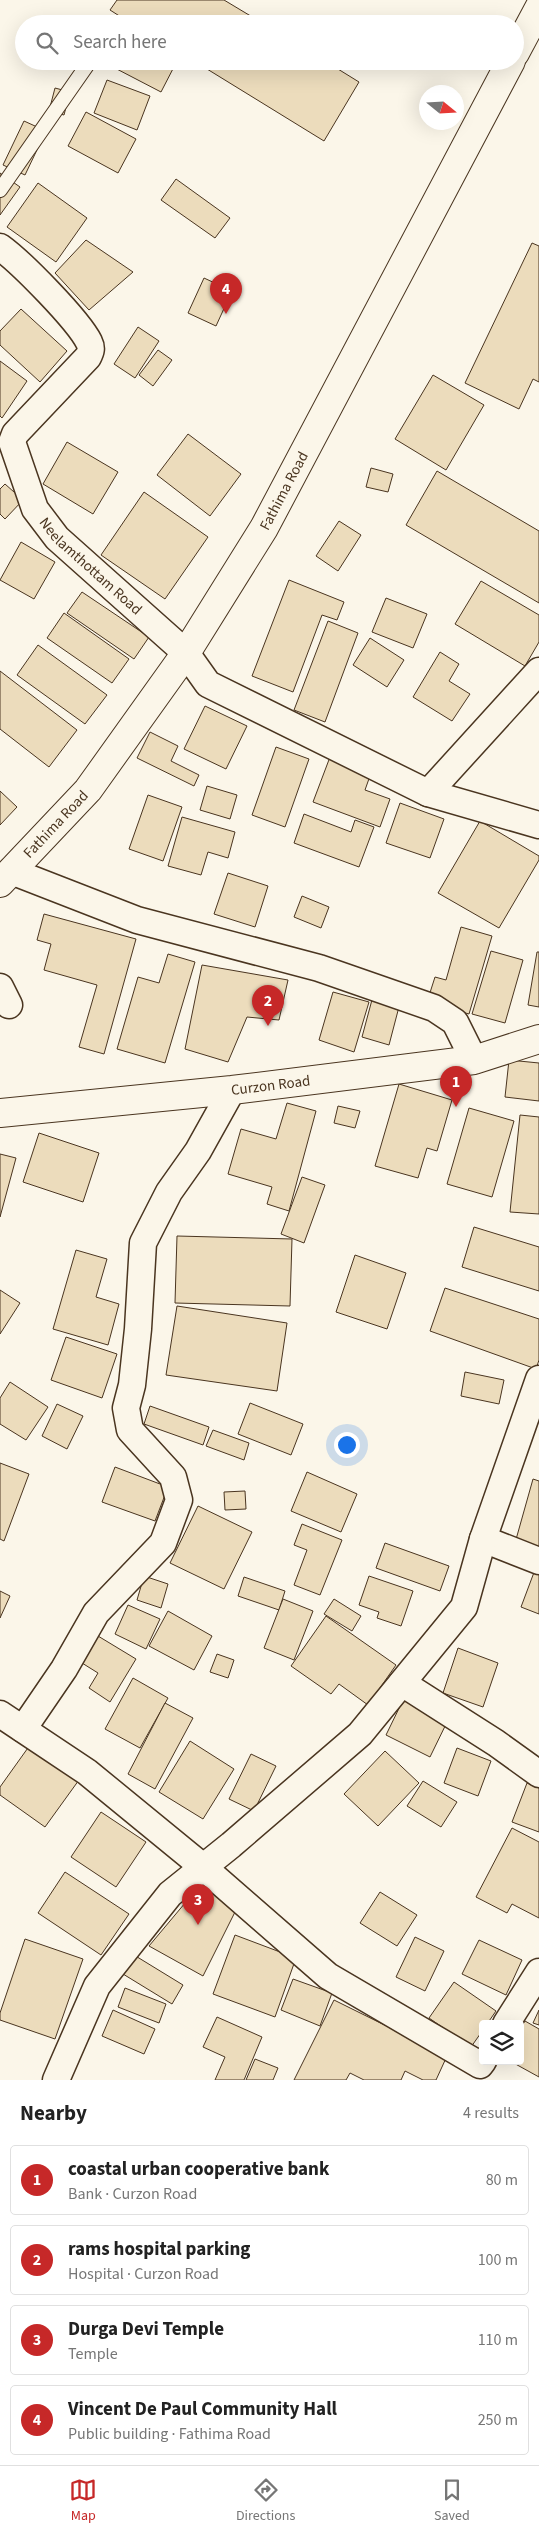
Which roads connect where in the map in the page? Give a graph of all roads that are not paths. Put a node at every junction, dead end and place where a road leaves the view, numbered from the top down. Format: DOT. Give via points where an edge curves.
graph roads {
  1 [pos="539,8"];
  2 [pos="524,36"];
  3 [pos="84,70"];
  4 [pos="506,70"];
  5 [pos="0,190"];
  6 [pos="0,247"];
  7 [pos="4,451"];
  8 [pos="186,653"];
  9 [pos="539,671"];
  10 [pos="428,793"];
  11 [pos="539,826"];
  12 [pos="5,877"];
  13 [pos="539,1039"];
  14 [pos="474,1060"];
  15 [pos="232,1090"];
  16 [pos="0,1113"];
  17 [pos="539,1379"];
  18 [pos="483,1539"];
  19 [pos="539,1561"];
  20 [pos="402,1683"];
  21 [pos="0,1714"];
  22 [pos="23,1730"];
  23 [pos="539,1774"];
  24 [pos="203,1868"];
  25 [pos="539,1972"];
  26 [pos="509,2020"];
  27 [pos="479,2064"];
  28 [pos="56,2080"];
  1 -- 2 [label="street"];
  3 -- 5 [label="lane"];
  4 -- 8 [label="street, Fathima Road" via="264,528"];
  6 -- 7 [label="street, Neelamthottam Road" via="61,308 89,341 91,349 88,357 15,434"];
  7 -- 8 [label="street, Neelamthottam Road" via="35,509 57,538"];
  8 -- 10 [label="street, Neelamthottam Road" via="208,684"];
  8 -- 12 [label="street, Fathima Road" via="88,790"];
  9 -- 10 [label="street"];
  10 -- 11 [label="street, Neelamthottam Road"];
  12 -- 14 [label="street" via="137,920 319,968 434,1008 455,1022"];
  13 -- 14 [label="street, Curzon Road"];
  14 -- 15 [label="street, Curzon Road"];
  15 -- 16 [label="street, Curzon Road"];
  15 -- 22 [label="street" via="198,1151 168,1192 143,1243 138,1329 126,1408 130,1430 173,1477 179,1500 163,1543 96,1613"];
  17 -- 18 [label="street"];
  18 -- 19 [label="street"];
  18 -- 20 [label="street" via="464,1607"];
  20 -- 23 [label="street"];
  20 -- 24 [label="street" via="360,1734"];
  21 -- 22 [label="street"];
  22 -- 24 [label="street" via="87,1772"];
  24 -- 27 [label="street" via="328,1976"];
  24 -- 28 [label="street" via="170,1894 97,1986"];
  25 -- 26 [label="street"];
}
